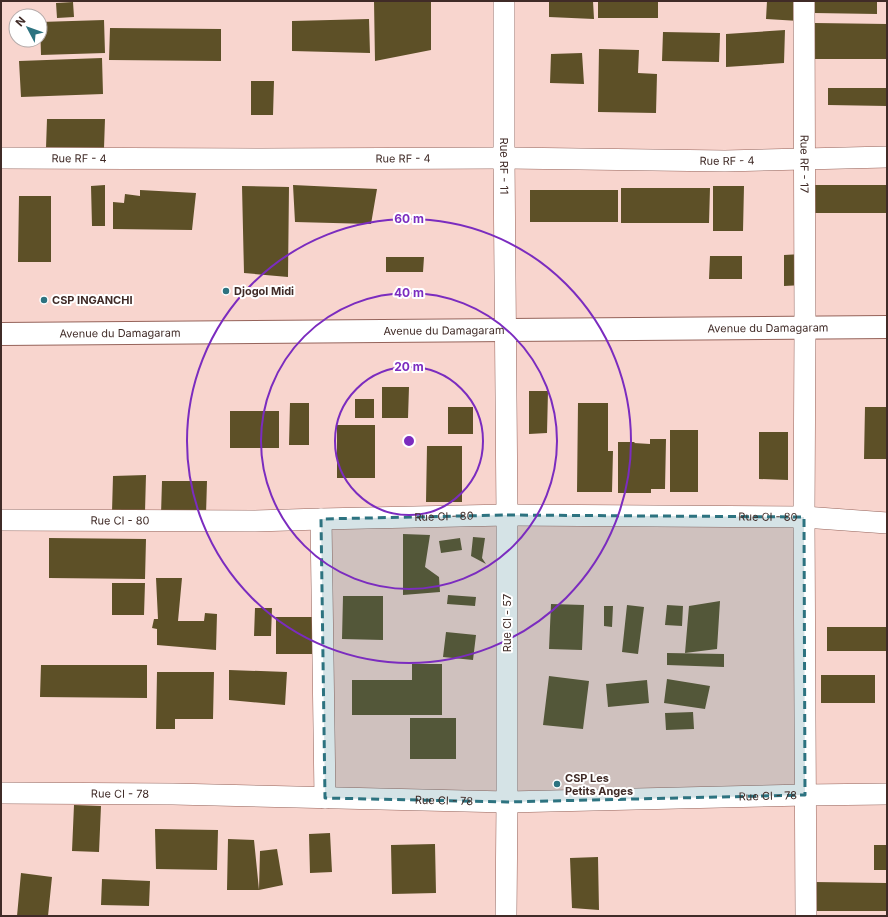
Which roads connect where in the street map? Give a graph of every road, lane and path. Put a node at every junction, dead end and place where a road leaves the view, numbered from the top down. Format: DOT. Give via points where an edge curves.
graph roads {
  1 [pos="504,1"];
  2 [pos="804,1"];
  3 [pos="887,157"];
  4 [pos="1,158"];
  5 [pos="504,158"];
  6 [pos="804,159"];
  7 [pos="887,327"];
  8 [pos="805,328"];
  9 [pos="505,330"];
  10 [pos="1,334"];
  11 [pos="507,515"];
  12 [pos="804,517"];
  13 [pos="322,519"];
  14 [pos="1,520"];
  15 [pos="887,522"];
  16 [pos="1,793"];
  17 [pos="887,794"];
  18 [pos="805,795"];
  19 [pos="325,798"];
  20 [pos="507,802"];
  21 [pos="506,916"];
  22 [pos="806,916"];
  1 -- 5 [label="street, Rue RF - 11"];
  2 -- 6 [label="street, Rue RF - 17"];
  3 -- 6 [label="street, Rue RF - 4"];
  4 -- 5 [label="street, Rue RF - 4"];
  5 -- 6 [label="street, Rue RF - 4"];
  5 -- 9 [label="street, Rue RF - 11"];
  6 -- 8 [label="street, Rue RF - 17"];
  7 -- 8 [label="street, Avenue du Damagaram"];
  8 -- 9 [label="street, Avenue du Damagaram"];
  8 -- 12 [label="street, Rue RF - 17"];
  9 -- 10 [label="street, Avenue du Damagaram"];
  9 -- 11 [label="street, Rue CI - 57"];
  11 -- 12 [label="street, Rue CI - 80"];
  11 -- 13 [label="street, Rue CI - 80"];
  11 -- 20 [label="street, Rue CI - 57"];
  12 -- 15 [label="street, Rue CI - 80"];
  12 -- 18 [label="street, Rue RF - 17"];
  13 -- 14 [label="street, Rue CI - 80"];
  13 -- 19 [label="street"];
  16 -- 19 [label="street, Rue CI - 78"];
  17 -- 18 [label="street, Rue CI - 78"];
  18 -- 20 [label="street, Rue CI - 78"];
  18 -- 22 [label="street, Rue RF - 17"];
  19 -- 20 [label="street, Rue CI - 78"];
  20 -- 21 [label="street, Rue CI - 57"];
}
